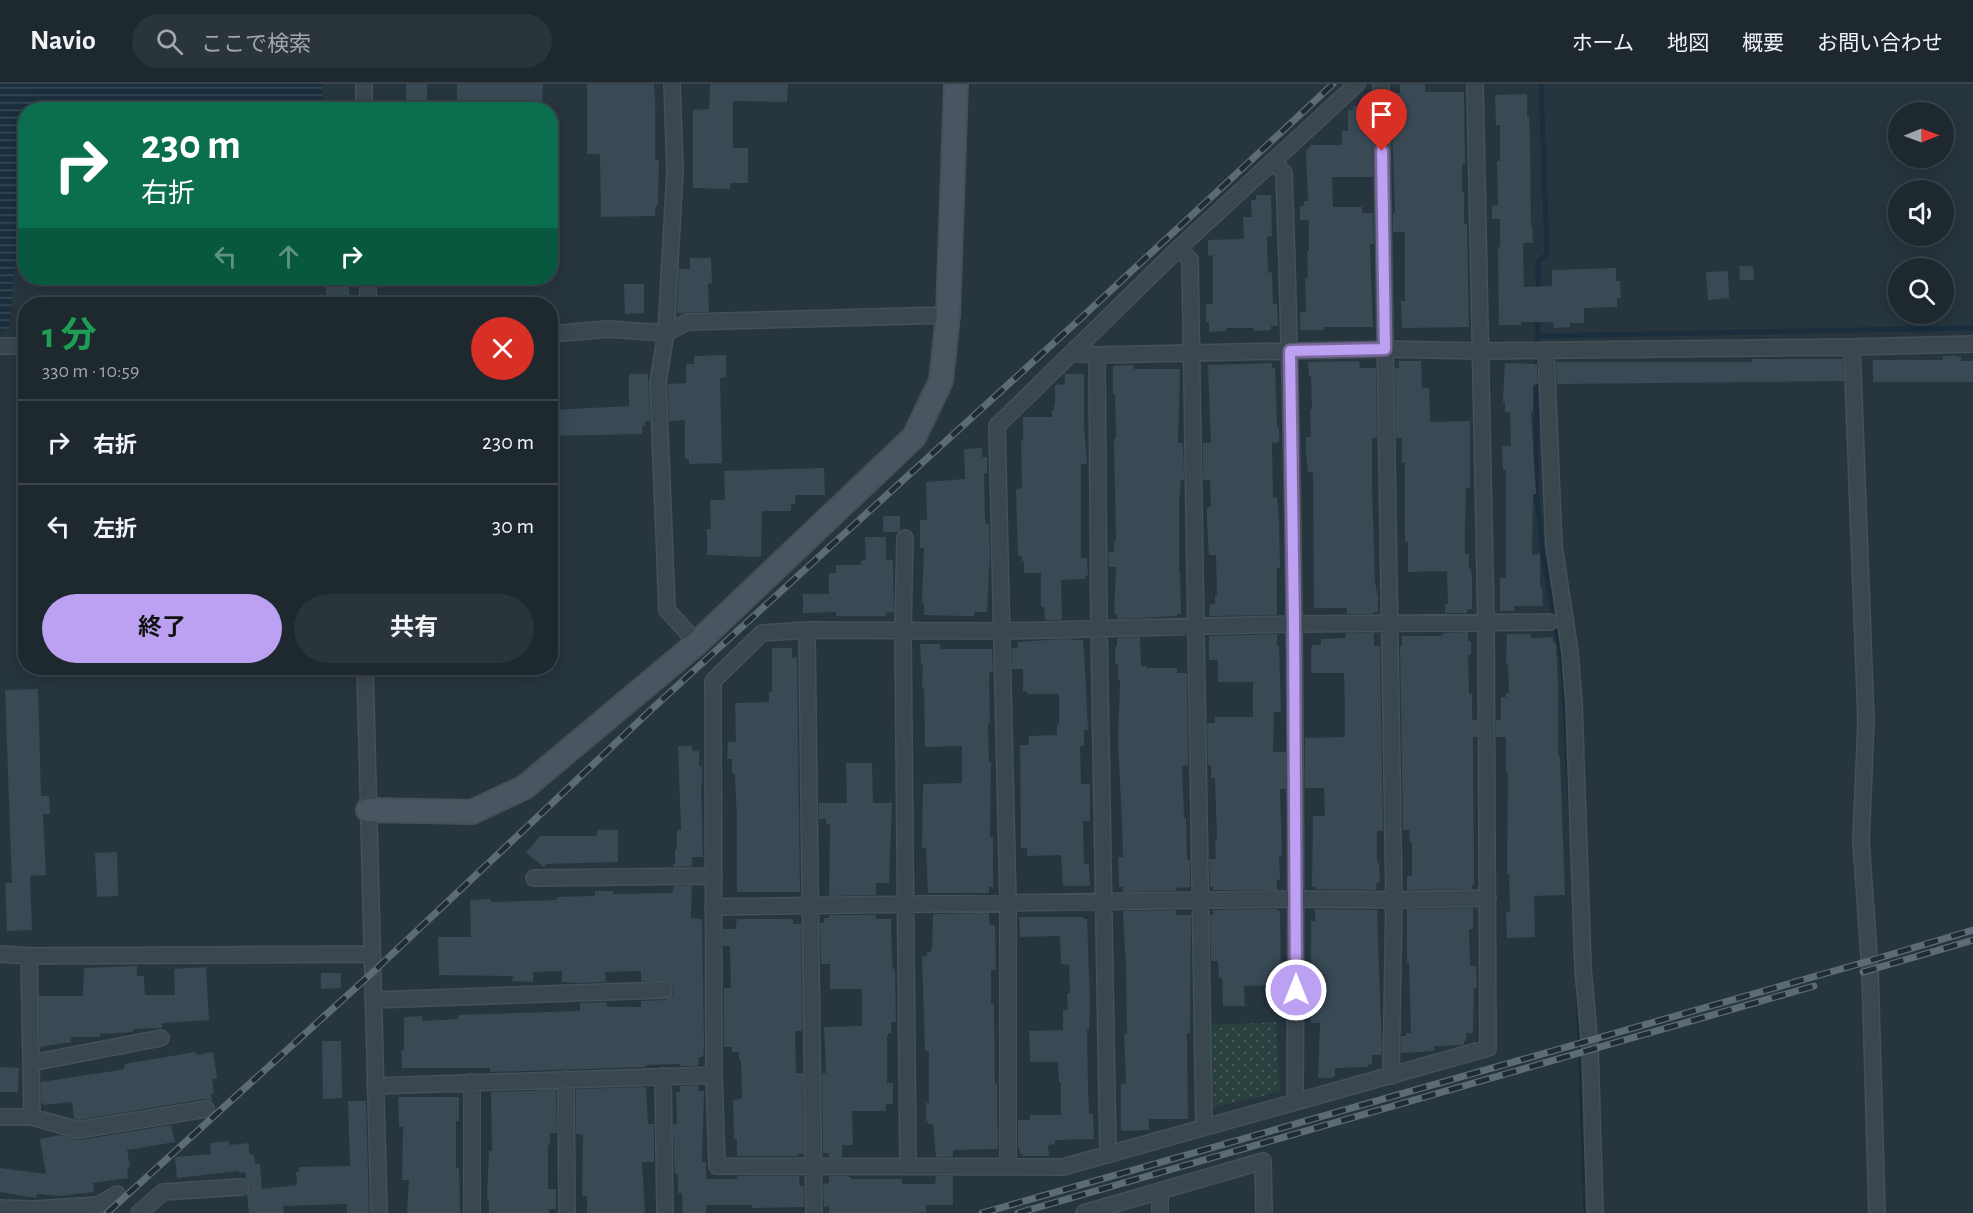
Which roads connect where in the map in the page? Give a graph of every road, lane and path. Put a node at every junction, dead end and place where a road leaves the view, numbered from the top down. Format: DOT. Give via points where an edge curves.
graph roads {
  1 [pos="364,84"];
  2 [pos="672,84"];
  3 [pos="956,84"];
  4 [pos="1357,84"];
  5 [pos="1381,84"];
  6 [pos="1475,84"];
  7 [pos="364,102"];
  8 [pos="1274,162"];
  9 [pos="1179,248"];
  10 [pos="948,315"];
  11 [pos="558,333"];
  12 [pos="666,333"];
  13 [pos="1973,344"];
  14 [pos="1852,347"];
  15 [pos="1385,349"];
  16 [pos="1546,350"];
  17 [pos="1290,351"];
  18 [pos="1480,351"];
  19 [pos="1192,352"];
  20 [pos="1073,353"];
  21 [pos="1097,355"];
  22 [pos="905,538"];
  23 [pos="1550,622"];
  24 [pos="1390,623"];
  25 [pos="1486,623"];
  26 [pos="1294,624"];
  27 [pos="1197,627"];
  28 [pos="1099,629"];
  29 [pos="807,630"];
  30 [pos="903,631"];
  31 [pos="1002,631"];
  32 [pos="697,643"];
  33 [pos="365,675"];
  34 [pos="368,810"];
  35 [pos="714,876"];
  36 [pos="534,878"];
  37 [pos="1488,898"];
  38 [pos="1297,899"];
  39 [pos="1394,900"];
  40 [pos="1199,901"];
  41 [pos="1104,902"];
  42 [pos="906,903"];
  43 [pos="1008,904"];
  44 [pos="810,905"];
  45 [pos="713,907"];
  46 [pos="0,954"];
  47 [pos="372,954"];
  48 [pos="29,956"];
  49 [pos="664,990"];
  50 [pos="373,1000"];
  51 [pos="161,1038"];
  52 [pos="31,1063"];
  53 [pos="714,1075"];
  54 [pos="663,1076"];
  55 [pos="1391,1076"];
  56 [pos="566,1079"];
  57 [pos="472,1082"];
  58 [pos="375,1086"];
  59 [pos="1295,1102"];
  60 [pos="206,1108"];
  61 [pos="0,1117"];
  62 [pos="32,1117"];
  63 [pos="1204,1127"];
  64 [pos="1108,1155"];
  65 [pos="814,1167"];
  66 [pos="908,1167"];
  67 [pos="1008,1167"];
  68 [pos="242,1187"];
  69 [pos="1160,1192"];
  70 [pos="117,1194"];
  71 [pos="0,1208"];
  72 [pos="139,1213"];
  73 [pos="379,1213"];
  74 [pos="472,1213"];
  75 [pos="567,1213"];
  76 [pos="664,1213"];
  77 [pos="814,1213"];
  78 [pos="1084,1213"];
  79 [pos="1160,1213"];
  80 [pos="1264,1213"];
  81 [pos="1595,1213"];
  82 [pos="1877,1213"];
  1 -- 7 [label="street"];
  2 -- 12 [label="street" via="675,171"];
  3 -- 10 [label="street"];
  4 -- 8 [label="street"];
  5 -- 15 [label="street"];
  6 -- 18 [label="street"];
  8 -- 9 [label="street"];
  8 -- 17 [label="street" via="1284,173"];
  9 -- 19 [label="street" via="1190,260"];
  9 -- 20 [label="street"];
  10 -- 12 [label="street" via="687,322"];
  10 -- 32 [label="street" via="941,381 914,436"];
  11 -- 12 [label="street" via="608,329"];
  12 -- 32 [label="street" via="658,382 668,610"];
  13 -- 14 [label="street"];
  14 -- 16 [label="street"];
  14 -- 82 [label="street" via="1866,721 1861,841 1870,970"];
  15 -- 17 [label="street"];
  15 -- 18 [label="street"];
  15 -- 24 [label="street"];
  16 -- 18 [label="street"];
  16 -- 81 [label="street" via="1554,546 1574,704"];
  17 -- 19 [label="street"];
  17 -- 26 [label="street"];
  18 -- 25 [label="street"];
  19 -- 21 [label="street"];
  19 -- 27 [label="street"];
  20 -- 21 [label="street"];
  20 -- 31 [label="street" via="997,426"];
  21 -- 28 [label="street"];
  22 -- 30 [label="street"];
  23 -- 25 [label="street"];
  24 -- 25 [label="street"];
  24 -- 26 [label="street"];
  24 -- 39 [label="street"];
  25 -- 37 [label="street"];
  26 -- 27 [label="street"];
  26 -- 38 [label="street"];
  27 -- 28 [label="street"];
  27 -- 40 [label="street"];
  28 -- 31 [label="street"];
  28 -- 41 [label="street"];
  29 -- 30 [label="street"];
  29 -- 35 [label="street" via="762,633 712,681"];
  29 -- 44 [label="street"];
  30 -- 31 [label="street"];
  30 -- 42 [label="street"];
  31 -- 43 [label="street"];
  32 -- 34 [label="street" via="525,787 472,812"];
  33 -- 34 [label="street"];
  34 -- 47 [label="street"];
  35 -- 36 [label="street"];
  35 -- 45 [label="street"];
  37 -- 39 [label="street"];
  37 -- 55 [label="street" via="1488,1048"];
  38 -- 39 [label="street"];
  38 -- 40 [label="street"];
  38 -- 59 [label="street"];
  39 -- 55 [label="street"];
  40 -- 41 [label="street"];
  40 -- 63 [label="street"];
  41 -- 43 [label="street"];
  41 -- 64 [label="street"];
  42 -- 43 [label="street"];
  42 -- 44 [label="street"];
  42 -- 66 [label="street"];
  43 -- 67 [label="street"];
  44 -- 45 [label="street"];
  44 -- 65 [label="street"];
  45 -- 53 [label="street"];
  46 -- 48 [label="street"];
  47 -- 48 [label="street"];
  47 -- 50 [label="street"];
  48 -- 52 [label="street"];
  49 -- 50 [label="street"];
  50 -- 58 [label="street"];
  51 -- 52 [label="street"];
  52 -- 62 [label="street"];
  53 -- 54 [label="street"];
  53 -- 65 [label="street" via="717,1166"];
  54 -- 56 [label="street"];
  54 -- 76 [label="street"];
  55 -- 59 [label="street"];
  56 -- 57 [label="street"];
  56 -- 75 [label="street"];
  57 -- 58 [label="street"];
  57 -- 74 [label="street"];
  58 -- 73 [label="street"];
  59 -- 63 [label="street"];
  60 -- 62 [label="street" via="78,1130"];
  61 -- 62 [label="street"];
  63 -- 64 [label="street"];
  64 -- 67 [label="street" via="1063,1167"];
  65 -- 66 [label="street"];
  65 -- 77 [label="street"];
  66 -- 67 [label="street"];
  68 -- 72 [label="street" via="163,1192"];
  69 -- 78 [label="street"];
  69 -- 79 [label="street"];
  69 -- 80 [label="street" via="1263,1161"];
  70 -- 71 [label="street" via="98,1205"];
}
